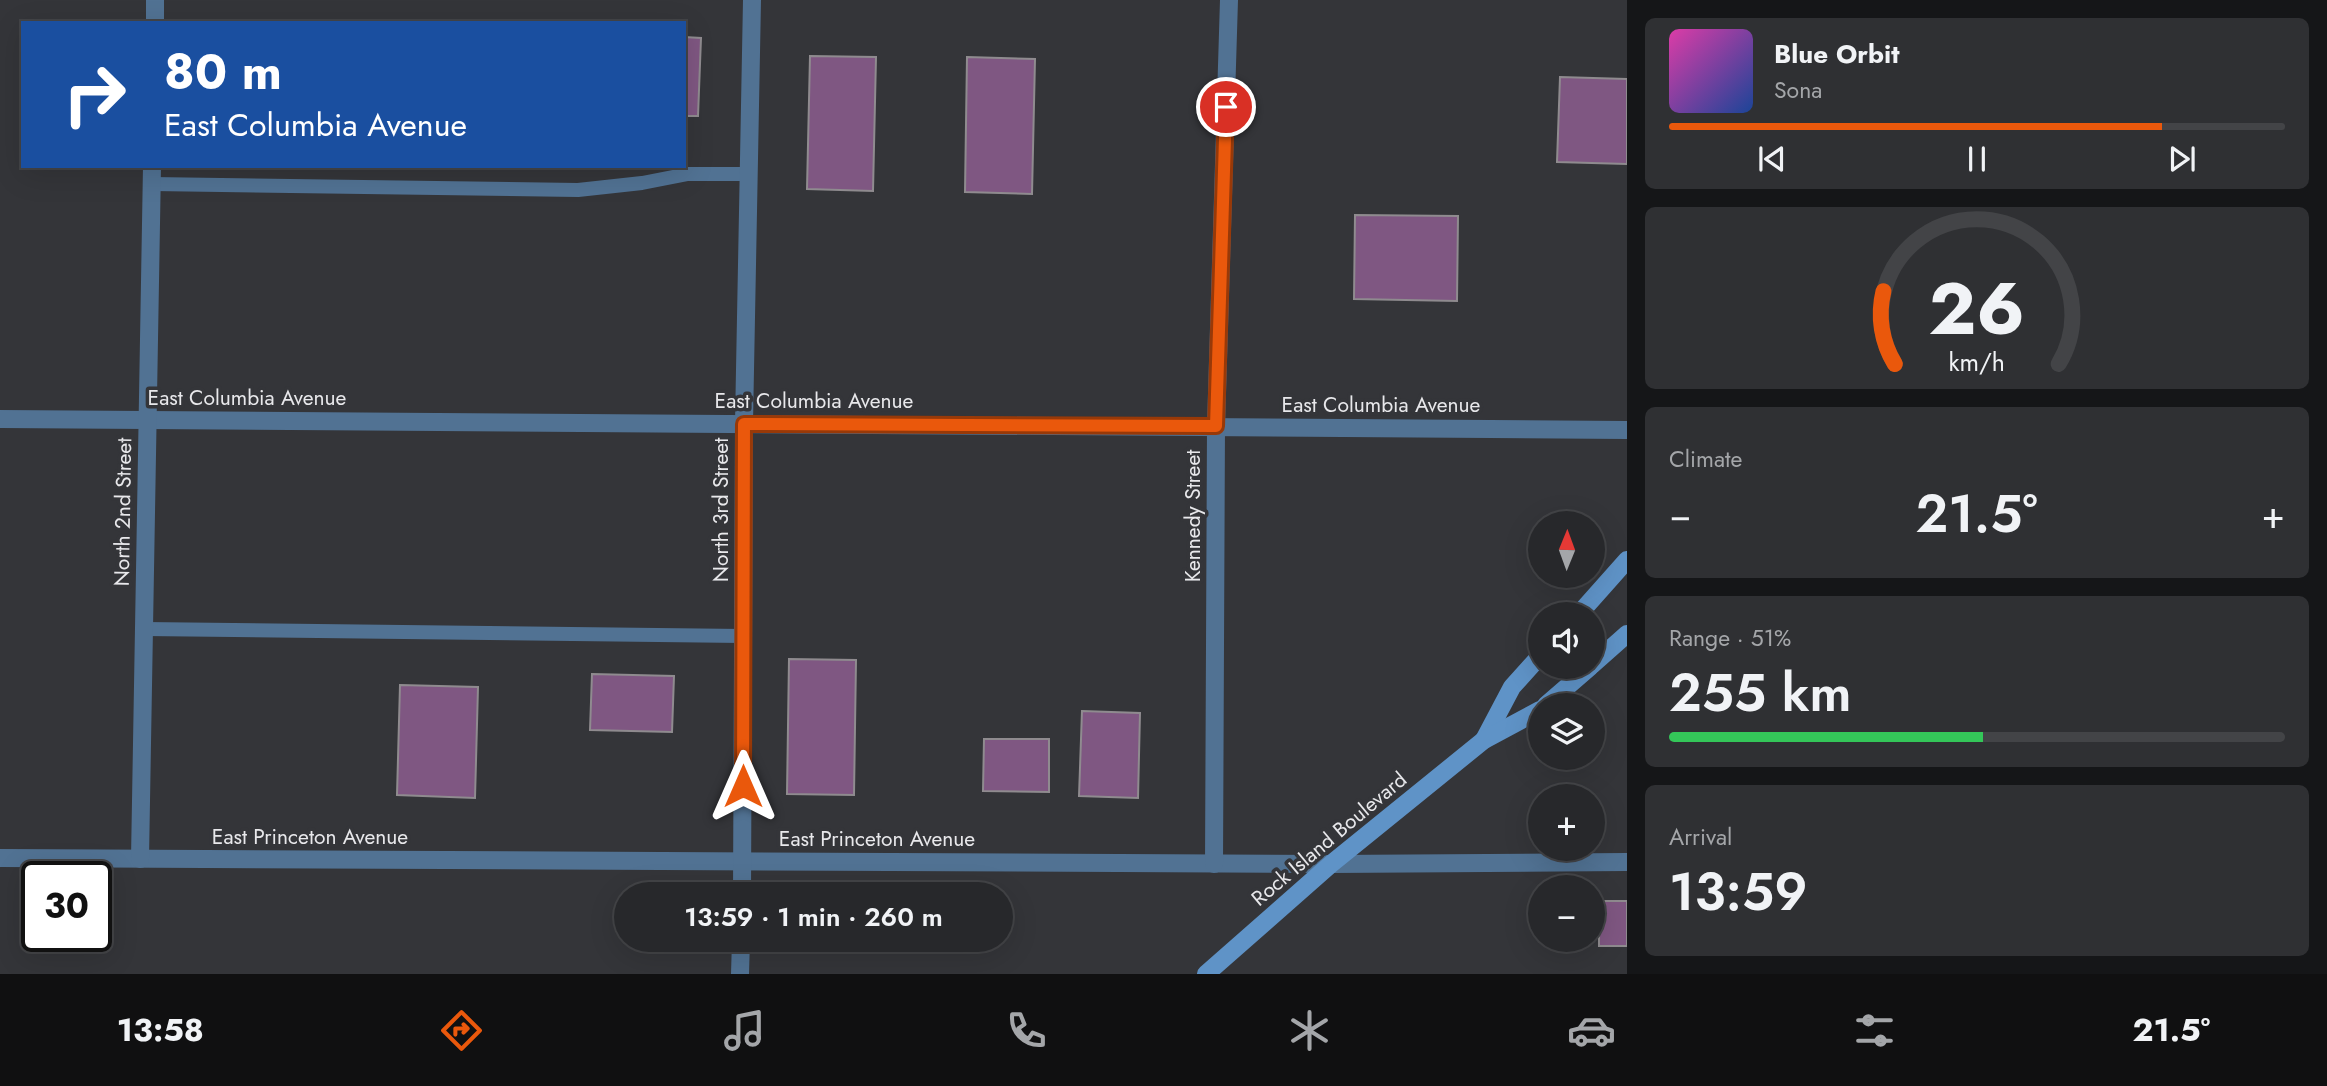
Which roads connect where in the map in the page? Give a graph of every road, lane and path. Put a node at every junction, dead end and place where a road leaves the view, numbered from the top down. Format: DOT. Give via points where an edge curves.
graph roads {
  1 [pos="155,0"];
  2 [pos="752,0"];
  3 [pos="1228,0"];
  4 [pos="155,21"];
  5 [pos="748,174"];
  6 [pos="152,175"];
  7 [pos="0,419"];
  8 [pos="148,420"];
  9 [pos="744,424"];
  10 [pos="1216,426"];
  11 [pos="1627,430"];
  12 [pos="1627,560"];
  13 [pos="1590,602"];
  14 [pos="144,629"];
  15 [pos="1627,634"];
  16 [pos="743,636"];
  17 [pos="1605,654"];
  18 [pos="1528,669"];
  19 [pos="1576,679"];
  20 [pos="1560,693"];
  21 [pos="1528,716"];
  22 [pos="1483,740"];
  23 [pos="0,858"];
  24 [pos="140,859"];
  25 [pos="743,861"];
  26 [pos="1627,862"];
  27 [pos="1214,864"];
  28 [pos="1331,864"];
  29 [pos="742,882"];
  30 [pos="741,952"];
  31 [pos="740,974"];
  32 [pos="1206,974"];
  1 -- 4 [label="street"];
  2 -- 5 [label="street, North 3rd Street"];
  3 -- 10 [label="street, Kennedy Street"];
  5 -- 6 [label="lane" via="688,173 578,190"];
  5 -- 9 [label="street, North 3rd Street"];
  6 -- 8 [label="street, North 2nd Street"];
  7 -- 8 [label="street, East Columbia Avenue"];
  8 -- 9 [label="street, East Columbia Avenue"];
  8 -- 14 [label="street, North 2nd Street"];
  9 -- 10 [label="street, East Columbia Avenue"];
  9 -- 16 [label="street, North 3rd Street"];
  10 -- 11 [label="street, East Columbia Avenue"];
  10 -- 27 [label="street, Kennedy Street"];
  12 -- 13 [label="main road"];
  14 -- 16 [label="lane"];
  14 -- 24 [label="street, North 2nd Street"];
  15 -- 17 [label="main road"];
  16 -- 25 [label="street, North 3rd Street"];
  18 -- 22 [label="main road, Rock Island Boulevard" via="1511,687"];
  19 -- 20 [label="main road"];
  21 -- 22 [label="main road, Rock Island Boulevard"];
  22 -- 28 [label="main road, Rock Island Boulevard"];
  23 -- 24 [label="street, East Princeton Avenue"];
  24 -- 25 [label="street, East Princeton Avenue"];
  25 -- 27 [label="street, East Princeton Avenue"];
  25 -- 29 [label="street, North 3rd Street"];
  26 -- 28 [label="street, East Princeton Avenue"];
  27 -- 28 [label="street, East Princeton Avenue"];
  28 -- 32 [label="main road, Rock Island Boulevard"];
  30 -- 31 [label="street"];
}
